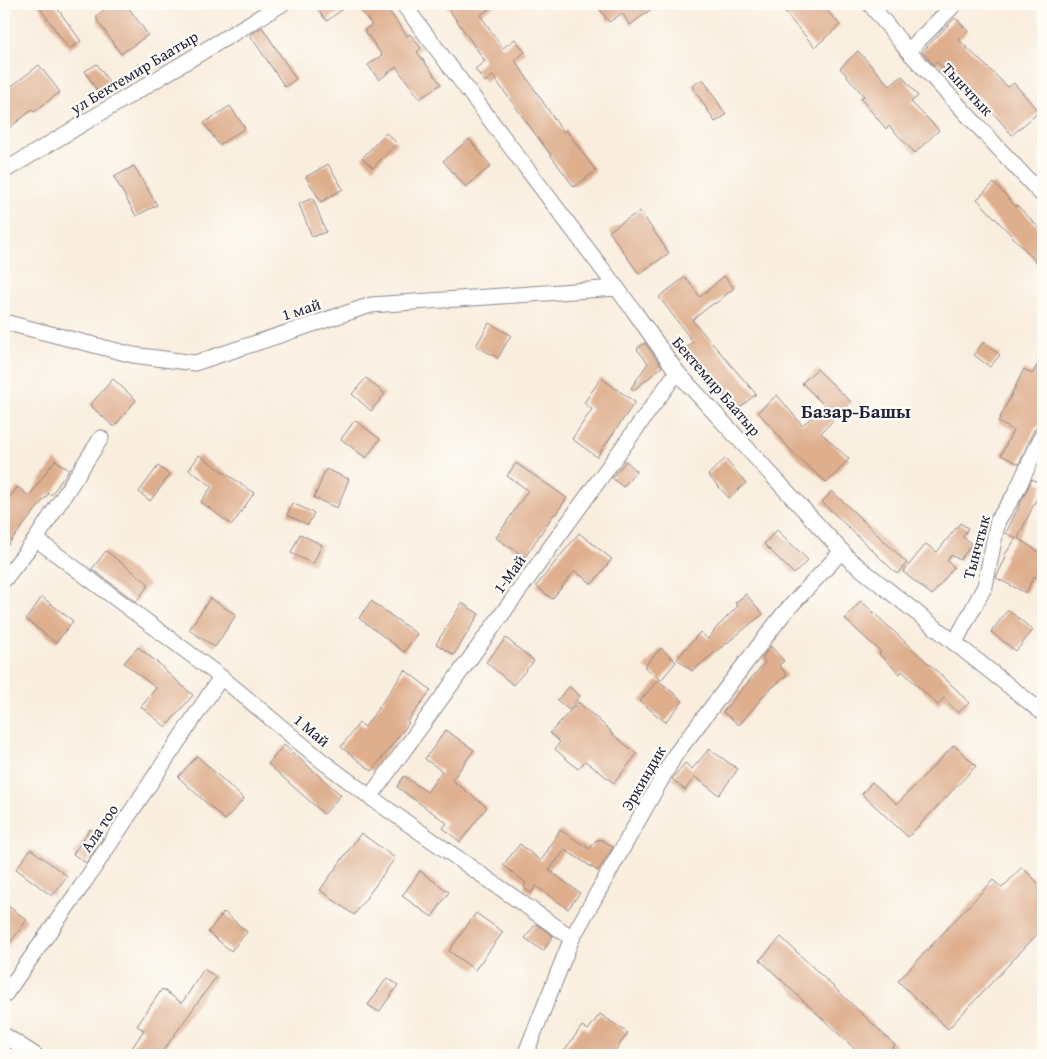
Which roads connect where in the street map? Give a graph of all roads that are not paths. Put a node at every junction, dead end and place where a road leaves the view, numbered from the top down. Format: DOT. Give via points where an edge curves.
graph roads {
  1 [pos="282,4"];
  2 [pos="403,4"];
  3 [pos="870,4"];
  4 [pos="955,4"];
  5 [pos="908,51"];
  6 [pos="4,171"];
  7 [pos="1043,196"];
  8 [pos="617,288"];
  9 [pos="4,322"];
  10 [pos="677,372"];
  11 [pos="1043,434"];
  12 [pos="101,438"];
  13 [pos="36,539"];
  14 [pos="842,551"];
  15 [pos="4,580"];
  16 [pos="955,642"];
  17 [pos="221,677"];
  18 [pos="1043,713"];
  19 [pos="370,797"];
  20 [pos="572,938"];
  21 [pos="4,996"];
  22 [pos="4,1035"];
  23 [pos="36,1055"];
  24 [pos="525,1055"];
  1 -- 6 [label="street, ул Бектемир Баатыр"];
  2 -- 8 [label="street, Бектемир Баатыр"];
  3 -- 5 [label="street, Тынчтык"];
  4 -- 5 [label="street"];
  5 -- 7 [label="street, Тынчтык"];
  8 -- 9 [label="street, 1 май" via="371,305 195,363 134,355"];
  8 -- 10 [label="street, Бектемир Баатыр"];
  10 -- 14 [label="street, Бектемир Баатыр"];
  10 -- 19 [label="street, 1-Май"];
  11 -- 16 [label="street, Тынчтык" via="1015,494 998,520 985,586"];
  12 -- 13 [label="street"];
  13 -- 15 [label="street"];
  13 -- 17 [label="street, 1 Май"];
  14 -- 16 [label="street, Бектемир Баатыр"];
  14 -- 20 [label="street, Эркиндик" via="784,613 675,756"];
  16 -- 18 [label="street, Бектемир Баатыр"];
  17 -- 19 [label="street, 1 Май"];
  17 -- 21 [label="street, Ала тоо"];
  19 -- 20 [label="street, 1 Май"];
  20 -- 24 [label="street, Эркиндик"];
  22 -- 23 [label="street"];
}
